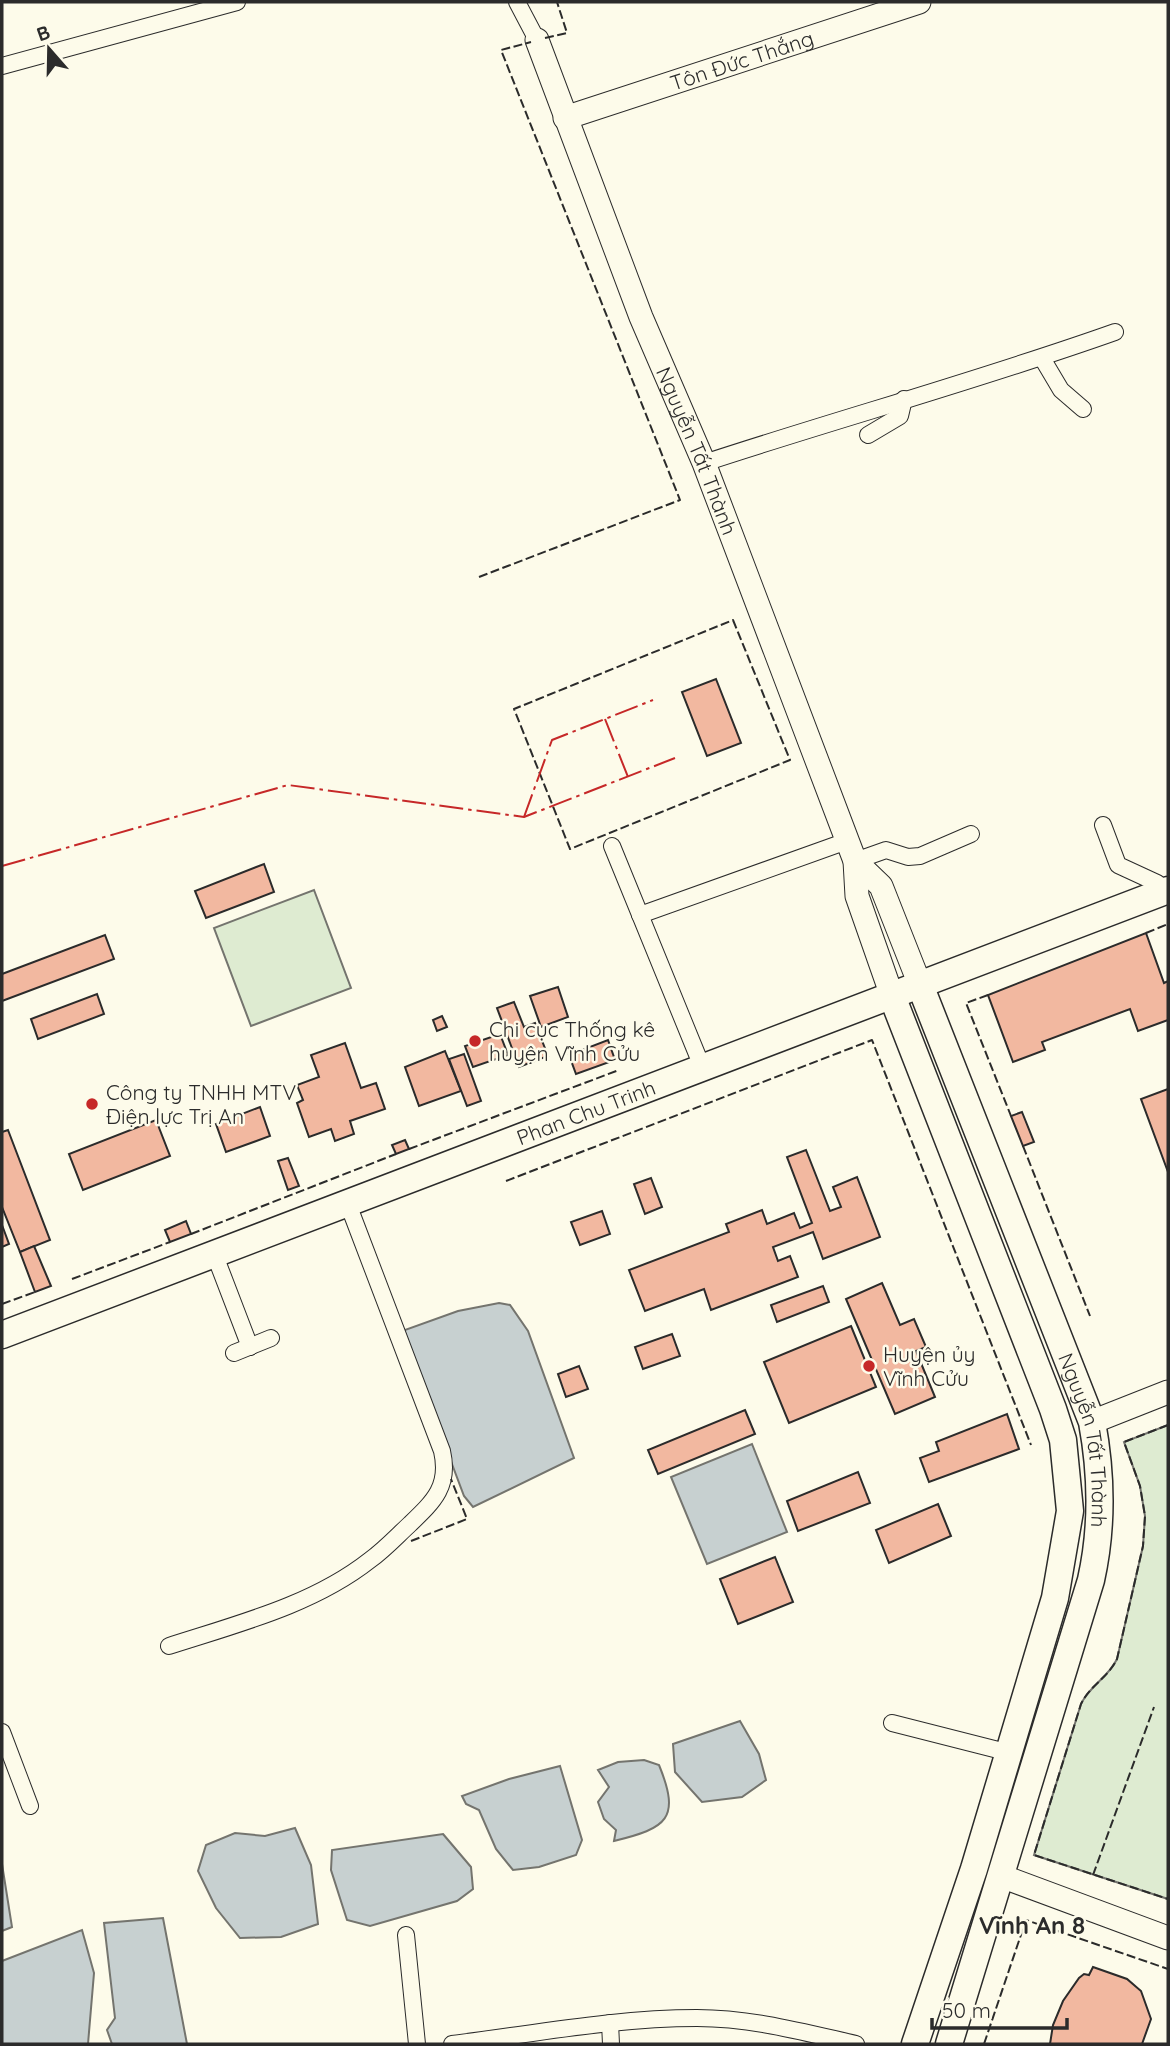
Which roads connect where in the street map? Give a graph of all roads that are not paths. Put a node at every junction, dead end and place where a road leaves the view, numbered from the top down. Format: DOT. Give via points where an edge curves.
graph roads {
  1 [pos="237,2"];
  2 [pos="517,2"];
  3 [pos="919,2"];
  4 [pos="537,40"];
  5 [pos="2,66"];
  6 [pos="565,118"];
  7 [pos="1115,332"];
  8 [pos="1042,358"];
  9 [pos="904,399"];
  10 [pos="1083,409"];
  11 [pos="868,435"];
  12 [pos="704,463"];
  13 [pos="1104,825"];
  14 [pos="971,834"];
  15 [pos="612,846"];
  16 [pos="851,851"];
  17 [pos="1167,891"];
  18 [pos="640,915"];
  19 [pos="920,985"];
  20 [pos="892,996"];
  21 [pos="703,1069"];
  22 [pos="348,1204"];
  23 [pos="214,1254"];
  24 [pos="2,1335"];
  25 [pos="271,1338"];
  26 [pos="250,1347"];
  27 [pos="234,1353"];
  28 [pos="1076,1384"];
  29 [pos="1168,1392"];
  30 [pos="1047,1394"];
  31 [pos="1092,1422"];
  32 [pos="169,1646"];
  33 [pos="892,1723"];
  34 [pos="2,1732"];
  35 [pos="1010,1753"];
  36 [pos="30,1806"];
  37 [pos="974,1869"];
  38 [pos="1001,1876"];
  39 [pos="406,1935"];
  40 [pos="1168,1938"];
  41 [pos="610,2023"];
  42 [pos="417,2044"];
  43 [pos="452,2044"];
  44 [pos="611,2044"];
  45 [pos="856,2044"];
  46 [pos="915,2044"];
  47 [pos="948,2044"];
  1 -- 5 [label="street"];
  2 -- 4 [label="street"];
  3 -- 6 [label="main road, Tôn Đức Thắng"];
  4 -- 6 [label="main road, Nguyễn Tất Thành"];
  6 -- 12 [label="main road, Nguyễn Tất Thành" via="641,317"];
  7 -- 8 [label="street"];
  8 -- 9 [label="street"];
  8 -- 10 [label="street" via="1061,390"];
  9 -- 11 [label="street" via="900,415"];
  9 -- 12 [label="street"];
  12 -- 16 [label="main road, Nguyễn Tất Thành"];
  13 -- 17 [label="street" via="1118,864"];
  14 -- 16 [label="street" via="920,856 886,850"];
  15 -- 18 [label="street"];
  16 -- 18 [label="street"];
  16 -- 19 [label="main road, Nguyễn Tất Thành" via="881,886"];
  16 -- 20 [label="main road, Nguyễn Tất Thành" via="857,897"];
  17 -- 19 [label="main road, Phan Chu Trinh"];
  18 -- 21 [label="street"];
  19 -- 20 [label="main road, Phan Chu Trinh"];
  19 -- 28 [label="main road, Nguyễn Tất Thành"];
  20 -- 21 [label="main road, Phan Chu Trinh"];
  20 -- 30 [label="main road, Nguyễn Tất Thành"];
  21 -- 22 [label="main road, Phan Chu Trinh"];
  22 -- 23 [label="main road, Phan Chu Trinh"];
  22 -- 32 [label="street" via="442,1451 444,1482 408,1525 346,1577 270,1614"];
  23 -- 24 [label="main road, Phan Chu Trinh"];
  23 -- 26 [label="street"];
  25 -- 26 [label="street"];
  26 -- 27 [label="street"];
  28 -- 30 [label="main road"];
  28 -- 31 [label="main road, Nguyễn Tất Thành"];
  29 -- 31 [label="main road"];
  30 -- 35 [label="main road, Nguyễn Tất Thành" via="1063,1440 1070,1511 1055,1598"];
  31 -- 38 [label="main road, Nguyễn Tất Thành" via="1101,1482 1095,1560"];
  33 -- 35 [label="street"];
  34 -- 36 [label="street"];
  35 -- 37 [label="main road, Nguyễn Tất Thành"];
  37 -- 38 [label="main road"];
  37 -- 46 [label="main road, Nguyễn Tất Thành"];
  38 -- 40 [label="main road"];
  38 -- 47 [label="main road, Nguyễn Tất Thành"];
  39 -- 42 [label="street"];
  41 -- 43 [label="street"];
  41 -- 44 [label="street"];
  41 -- 45 [label="street" via="737,2020"];
}
